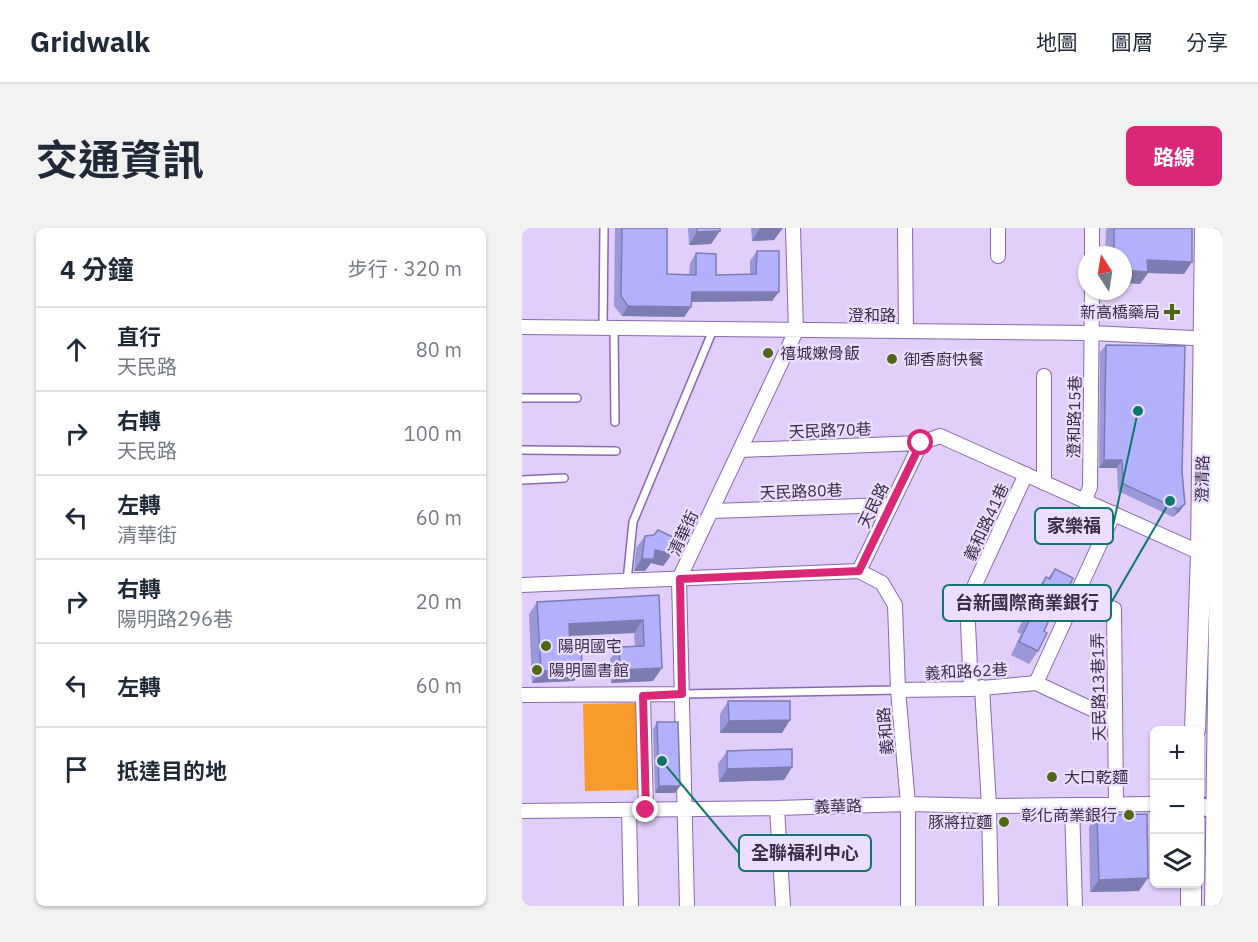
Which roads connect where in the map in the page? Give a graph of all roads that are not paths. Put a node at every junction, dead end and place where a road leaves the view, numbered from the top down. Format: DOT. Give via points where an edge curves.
graph roads {
  1 [pos="604,228"];
  2 [pos="793,228"];
  3 [pos="905,228"];
  4 [pos="998,228"];
  5 [pos="1092,228"];
  6 [pos="1205,228"];
  7 [pos="1222,228"];
  8 [pos="1092,246"];
  9 [pos="998,256"];
  10 [pos="1092,300"];
  11 [pos="522,327"];
  12 [pos="609,328"];
  13 [pos="713,330"];
  14 [pos="796,331"];
  15 [pos="906,331"];
  16 [pos="1092,333"];
  17 [pos="1216,339"];
  18 [pos="1044,376"];
  19 [pos="522,398"];
  20 [pos="577,398"];
  21 [pos="615,422"];
  22 [pos="921,443"];
  23 [pos="522,450"];
  24 [pos="741,450"];
  25 [pos="615,451"];
  26 [pos="1026,474"];
  27 [pos="564,478"];
  28 [pos="522,480"];
  29 [pos="1044,483"];
  30 [pos="1085,500"];
  31 [pos="891,505"];
  32 [pos="712,511"];
  33 [pos="1114,513"];
  34 [pos="1215,555"];
  35 [pos="859,571"];
  36 [pos="680,579"];
  37 [pos="627,582"];
  38 [pos="522,585"];
  39 [pos="1078,592"];
  40 [pos="1221,626"];
  41 [pos="1220,669"];
  42 [pos="1036,683"];
  43 [pos="977,688"];
  44 [pos="898,690"];
  45 [pos="682,694"];
  46 [pos="522,695"];
  47 [pos="643,696"];
  48 [pos="1115,720"];
  49 [pos="1195,726"];
  50 [pos="908,804"];
  51 [pos="1116,804"];
  52 [pos="1150,804"];
  53 [pos="1213,804"];
  54 [pos="1072,805"];
  55 [pos="989,806"];
  56 [pos="777,808"];
  57 [pos="629,810"];
  58 [pos="646,810"];
  59 [pos="686,810"];
  60 [pos="522,811"];
  61 [pos="1191,888"];
  62 [pos="631,906"];
  63 [pos="687,906"];
  64 [pos="783,906"];
  65 [pos="908,906"];
  66 [pos="991,906"];
  67 [pos="1075,906"];
  68 [pos="1191,906"];
  69 [pos="1215,906"];
  1 -- 12 [label="lane"];
  2 -- 14 [label="street, 清華街"];
  3 -- 15 [label="street"];
  4 -- 9 [label="street"];
  5 -- 8 [label="street"];
  6 -- 17 [label="main road, 澄清路"];
  7 -- 17 [label="main road, 澄清路"];
  10 -- 16 [label="street, 澄和路15巷"];
  11 -- 12 [label="street, 澄和路"];
  12 -- 13 [label="street, 澄和路"];
  12 -- 21 [label="lane"];
  13 -- 14 [label="street, 澄和路"];
  13 -- 37 [label="lane" via="633,522"];
  14 -- 15 [label="street, 澄和路"];
  14 -- 24 [label="street, 清華街"];
  15 -- 16 [label="street, 澄和路"];
  16 -- 17 [label="street, 澄和路"];
  16 -- 30 [label="street, 澄和路15巷" via="1090,487"];
  17 -- 34 [label="main road, 澄清路"];
  18 -- 29 [label="street"];
  19 -- 20 [label="lane"];
  22 -- 24 [label="street, 天民路70巷"];
  22 -- 26 [label="street" via="940,436"];
  22 -- 31 [label="street, 天民路"];
  23 -- 25 [label="lane"];
  24 -- 32 [label="street, 清華街"];
  26 -- 29 [label="street"];
  26 -- 43 [label="street, 義和路41巷" via="967,602"];
  27 -- 28 [label="lane"];
  29 -- 30 [label="street"];
  30 -- 33 [label="street"];
  31 -- 32 [label="street, 天民路80巷"];
  31 -- 35 [label="street, 天民路"];
  32 -- 36 [label="street, 清華街"];
  33 -- 34 [label="street"];
  33 -- 39 [label="street"];
  34 -- 40 [label="main road, 澄清路"];
  34 -- 49 [label="main road, 澄清路"];
  35 -- 36 [label="street"];
  35 -- 44 [label="street, 義和路" via="882,583 895,605"];
  36 -- 37 [label="street"];
  36 -- 45 [label="street, 清華街"];
  37 -- 38 [label="street"];
  39 -- 42 [label="street"];
  39 -- 48 [label="street, 天民路13巷1弄" via="1113,609"];
  40 -- 41 [label="main road, 澄清路"];
  41 -- 53 [label="main road, 澄清路"];
  42 -- 43 [label="street, 義和路62巷"];
  42 -- 48 [label="street"];
  43 -- 44 [label="street, 義和路62巷"];
  43 -- 55 [label="street, 義和路41巷"];
  44 -- 45 [label="lane"];
  44 -- 50 [label="street, 義和路"];
  45 -- 47 [label="street"];
  45 -- 59 [label="street, 清華街"];
  46 -- 47 [label="street"];
  47 -- 58 [label="street"];
  48 -- 51 [label="street, 天民路13巷1弄"];
  50 -- 55 [label="street, 義華路"];
  50 -- 56 [label="street, 義華路"];
  50 -- 65 [label="street, 義和路"];
  51 -- 52 [label="street, 義華路"];
  51 -- 54 [label="street, 義華路"];
  53 -- 69 [label="main road, 澄清路"];
  54 -- 55 [label="street, 義華路"];
  54 -- 67 [label="street"];
  55 -- 66 [label="street, 義和路41巷"];
  56 -- 59 [label="street, 義華路"];
  56 -- 64 [label="street"];
  57 -- 58 [label="street, 義華路"];
  57 -- 60 [label="street, 義華路"];
  57 -- 62 [label="street"];
  58 -- 59 [label="street, 義華路"];
  59 -- 63 [label="street, 清華街"];
  61 -- 68 [label="main road"];
}
